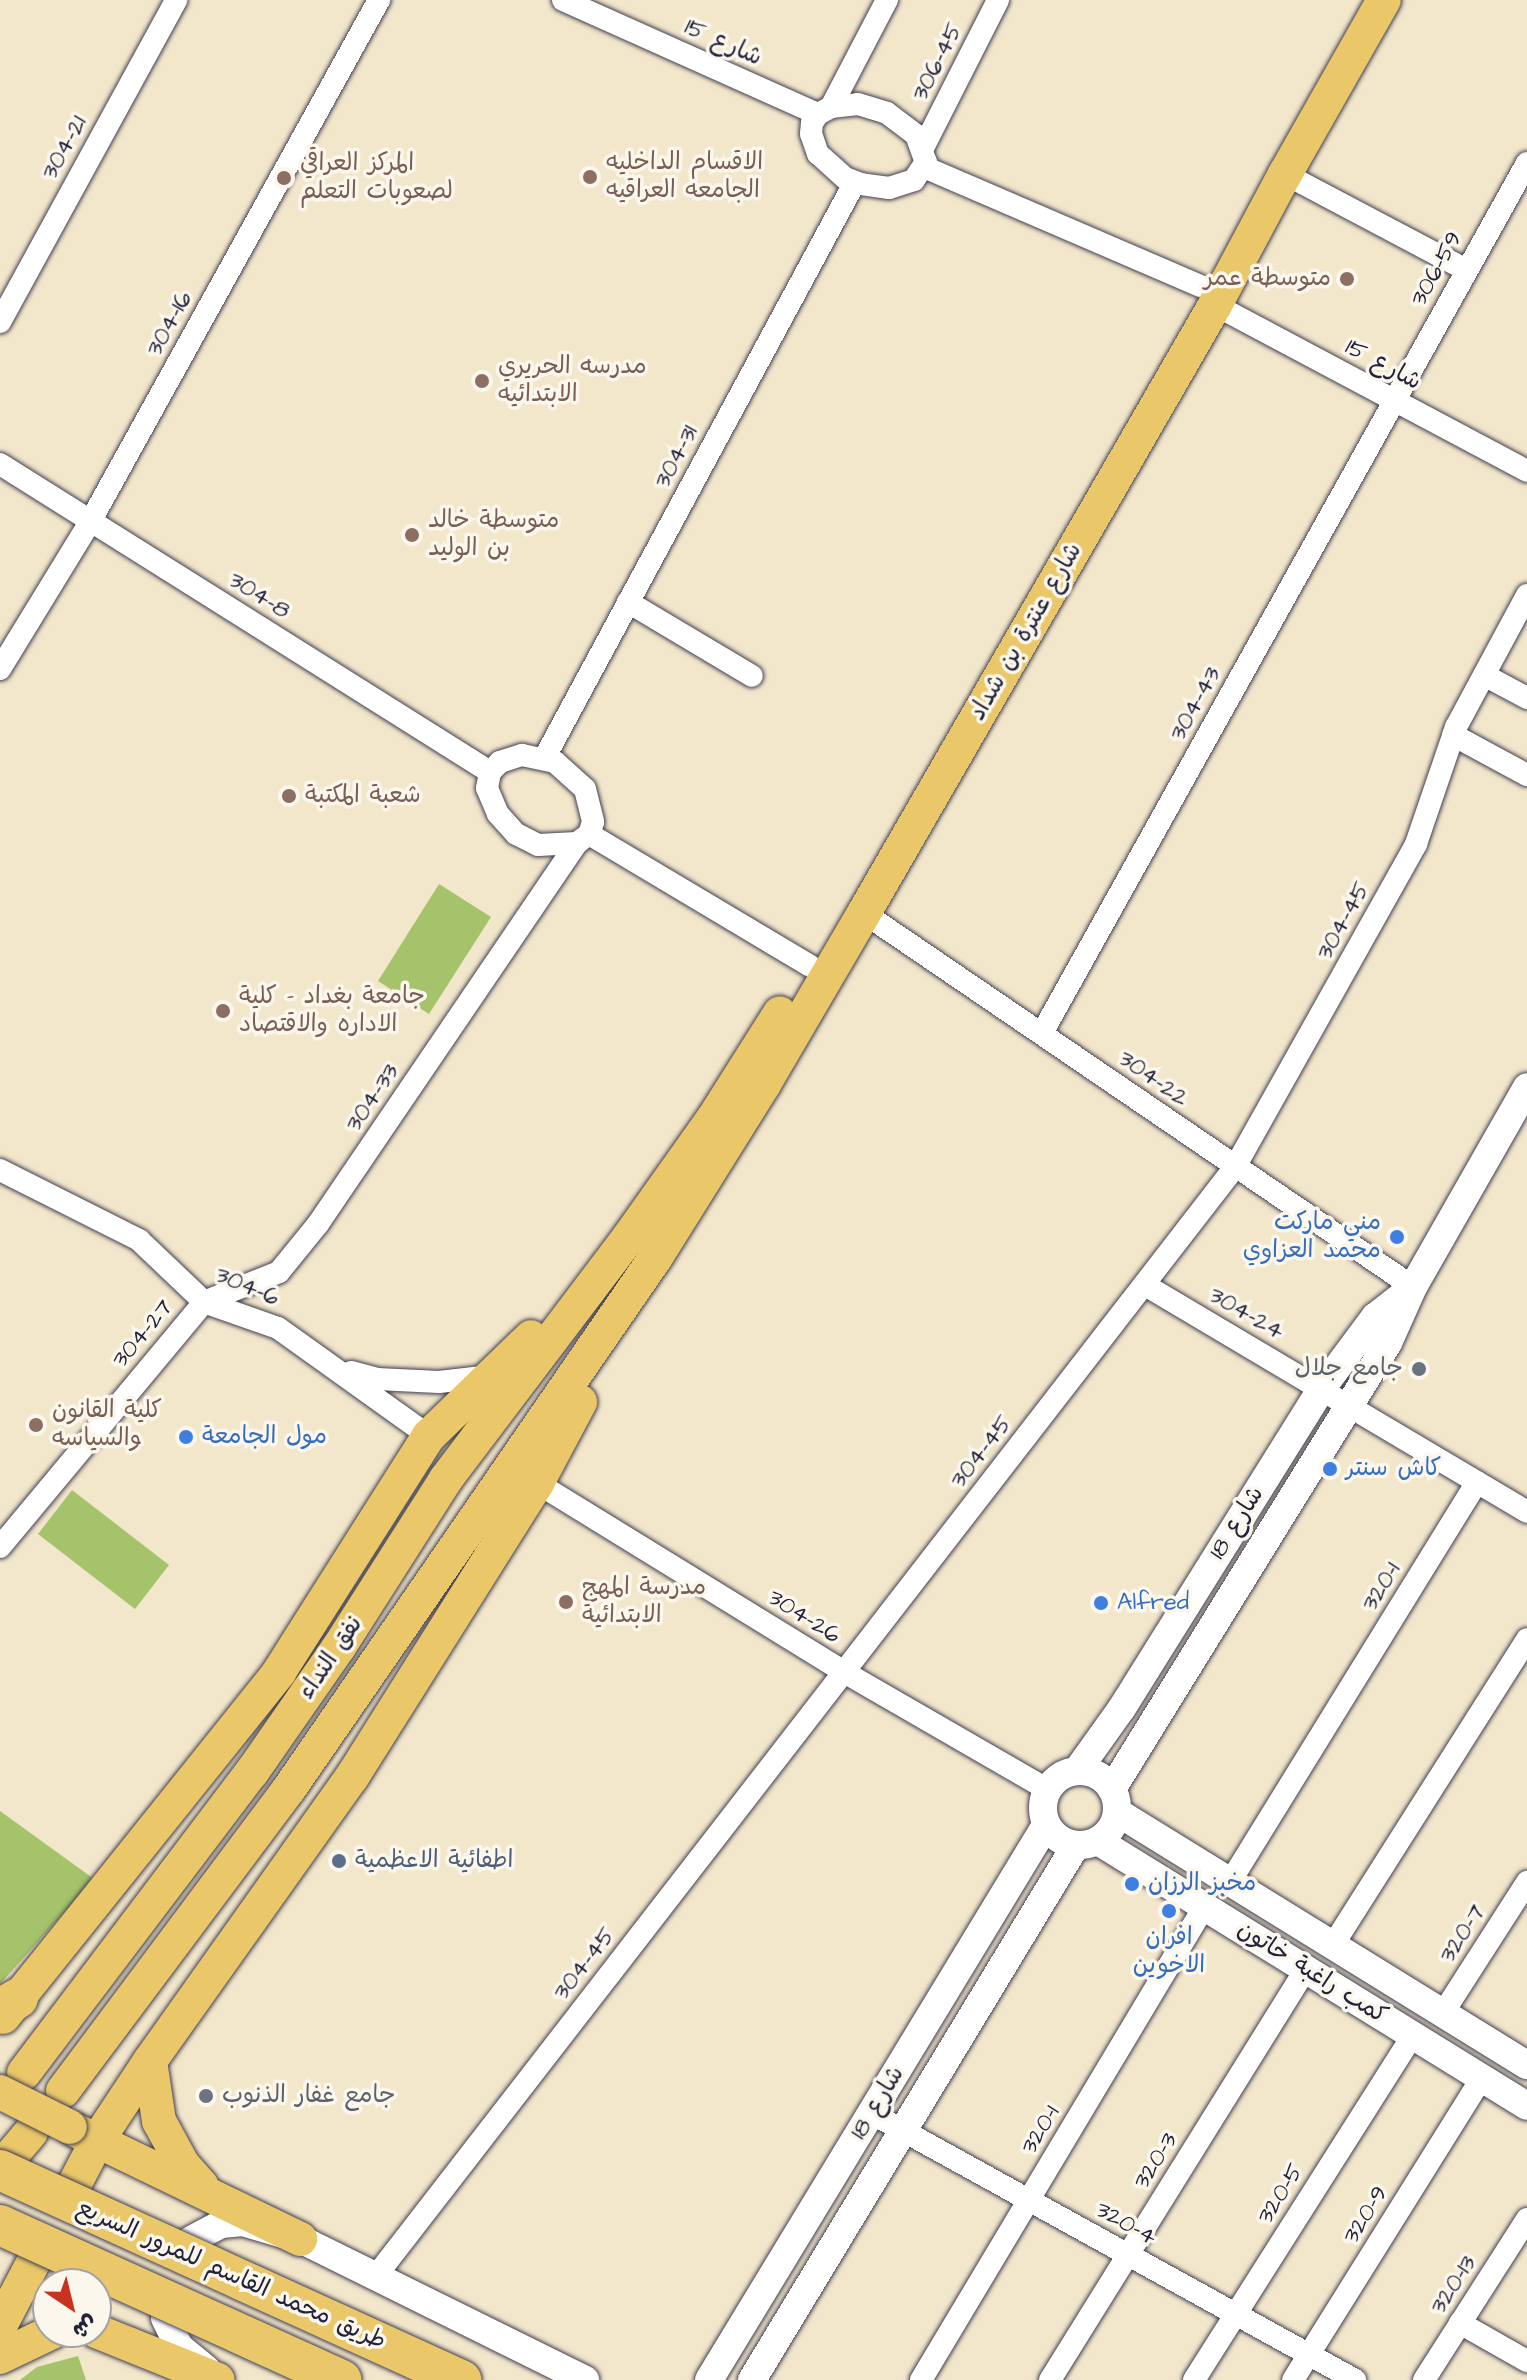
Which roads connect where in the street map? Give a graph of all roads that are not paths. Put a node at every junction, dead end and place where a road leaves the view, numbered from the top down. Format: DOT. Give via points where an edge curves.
graph roads {
  1 [pos="176,0"];
  2 [pos="379,0"];
  3 [pos="563,0"];
  4 [pos="887,0"];
  5 [pos="998,0"];
  6 [pos="1363,0"];
  7 [pos="1384,0"];
  8 [pos="825,111"];
  9 [pos="924,158"];
  10 [pos="1527,163"];
  11 [pos="1285,174"];
  12 [pos="855,182"];
  13 [pos="1466,270"];
  14 [pos="1208,296"];
  15 [pos="0,322"];
  16 [pos="1394,400"];
  17 [pos="0,464"];
  18 [pos="1527,471"];
  19 [pos="90,522"];
  20 [pos="1527,595"];
  21 [pos="628,602"];
  22 [pos="1521,622"];
  23 [pos="0,669"];
  24 [pos="1484,675"];
  25 [pos="752,676"];
  26 [pos="1527,698"];
  27 [pos="1453,735"];
  28 [pos="545,757"];
  29 [pos="490,772"];
  30 [pos="1527,775"];
  31 [pos="583,839"];
  32 [pos="864,913"];
  33 [pos="810,966"];
  34 [pos="1042,1033"];
  35 [pos="1527,1087"];
  36 [pos="1235,1167"];
  37 [pos="0,1170"];
  38 [pos="643,1247"];
  39 [pos="1145,1285"];
  40 [pos="1413,1287"];
  41 [pos="204,1302"];
  42 [pos="339,1369"];
  43 [pos="492,1376"];
  44 [pos="1322,1388"];
  45 [pos="1351,1405"];
  46 [pos="429,1436"];
  47 [pos="1477,1482"];
  48 [pos="537,1483"];
  49 [pos="1527,1512"];
  50 [pos="0,1547"];
  51 [pos="1527,1639"];
  52 [pos="844,1672"];
  53 [pos="1077,1771"];
  54 [pos="1048,1790"];
  55 [pos="1114,1800"];
  56 [pos="1046,1825"];
  57 [pos="1087,1843"];
  58 [pos="1230,1882"];
  59 [pos="1527,1882"];
  60 [pos="1204,1907"];
  61 [pos="1333,1945"];
  62 [pos="1306,1969"];
  63 [pos="6,2010"];
  64 [pos="1443,2013"];
  65 [pos="1413,2035"];
  66 [pos="150,2061"];
  67 [pos="1527,2065"];
  68 [pos="1482,2078"];
  69 [pos="12,2082"];
  70 [pos="63,2091"];
  71 [pos="1527,2106"];
  72 [pos="871,2113"];
  73 [pos="903,2130"];
  74 [pos="84,2134"];
  75 [pos="14,2153"];
  76 [pos="73,2187"];
  77 [pos="218,2199"];
  78 [pos="1029,2200"];
  79 [pos="1527,2219"];
  80 [pos="0,2225"];
  81 [pos="300,2239"];
  82 [pos="191,2240"];
  83 [pos="1128,2255"];
  84 [pos="35,2259"];
  85 [pos="376,2276"];
  86 [pos="1236,2314"];
  87 [pos="165,2318"];
  88 [pos="1460,2323"];
  89 [pos="0,2326"];
  90 [pos="112,2337"];
  91 [pos="32,2342"];
  92 [pos="1309,2355"];
  93 [pos="0,2357"];
  94 [pos="1527,2361"];
  95 [pos="219,2380"];
  96 [pos="341,2380"];
  97 [pos="461,2380"];
  98 [pos="585,2380"];
  99 [pos="709,2380"];
  100 [pos="752,2380"];
  101 [pos="921,2380"];
  102 [pos="1050,2380"];
  103 [pos="1194,2380"];
  104 [pos="1293,2380"];
  105 [pos="1355,2380"];
  106 [pos="1424,2380"];
  1 -- 15 [label="street, 304-21"];
  2 -- 19 [label="street, 304-16"];
  3 -- 8 [label="street, شارع 15"];
  4 -- 8 [label="street"];
  5 -- 9 [label="street, 306-45"];
  6 -- 14 [label="main road, شارع عنترة بن شداد"];
  7 -- 11 [label="main road, شارع عنترة بن شداد"];
  8 -- 9 [label="street, شارع 15" via="858,104 887,113 916,135"];
  8 -- 12 [label="street" via="812,123 818,154"];
  9 -- 12 [label="street" via="914,180 901,186"];
  9 -- 14 [label="street, شارع 15"];
  10 -- 13 [label="street, 306-59"];
  11 -- 13 [label="street"];
  11 -- 14 [label="main road, شارع عنترة بن شداد"];
  12 -- 21 [label="street, 304-31"];
  13 -- 16 [label="street, 306-59"];
  14 -- 16 [label="street, شارع 15"];
  14 -- 32 [label="main road, شارع عنترة بن شداد"];
  14 -- 33 [label="main road, شارع عنترة بن شداد"];
  16 -- 18 [label="street, شارع 15"];
  16 -- 34 [label="street, 304-43"];
  17 -- 19 [label="street, 304-8"];
  19 -- 23 [label="street, 304-16"];
  19 -- 29 [label="street, 304-8"];
  20 -- 22 [label="street, 304-45"];
  21 -- 25 [label="street"];
  21 -- 28 [label="street, 304-31"];
  22 -- 24 [label="street, 304-45"];
  24 -- 26 [label="street"];
  24 -- 27 [label="street, 304-45"];
  27 -- 30 [label="street"];
  27 -- 36 [label="street, 304-45" via="1416,844"];
  28 -- 29 [label="street" via="511,757"];
  28 -- 31 [label="street" via="585,789 593,822"];
  29 -- 31 [label="street" via="487,788 492,801 516,834 538,845"];
  31 -- 33 [label="street"];
  31 -- 41 [label="street, 304-33" via="289,1260 279,1272"];
  32 -- 34 [label="street, 304-22"];
  32 -- 38 [label="main road, شارع عنترة بن شداد" via="764,1084"];
  33 -- 38 [label="main road, شارع عنترة بن شداد" via="713,1119"];
  34 -- 36 [label="street, 304-22"];
  35 -- 40 [label="street, شارع 18"];
  36 -- 39 [label="street, 304-45"];
  36 -- 40 [label="street, 304-22"];
  37 -- 41 [label="street, 304-6" via="139,1240"];
  38 -- 43 [label="main road"];
  38 -- 48 [label="main road"];
  38 -- 69 [label="main road, نفق النداء" via="446,1479 252,1772"];
  38 -- 70 [label="main road, نفق النداء" via="298,1777"];
  39 -- 44 [label="street, 304-24"];
  39 -- 52 [label="street, 304-45"];
  40 -- 44 [label="street, شارع 18" via="1375,1317"];
  40 -- 45 [label="street, شارع 18"];
  41 -- 42 [label="street, 304-6" via="278,1328"];
  41 -- 50 [label="street, 304-27"];
  42 -- 43 [label="street" via="377,1379 439,1382"];
  42 -- 46 [label="street, 304-6"];
  43 -- 46 [label="main road"];
  44 -- 45 [label="street, 304-24"];
  44 -- 53 [label="street, شارع 18"];
  45 -- 47 [label="street, 304-24"];
  45 -- 55 [label="street, شارع 18"];
  46 -- 63 [label="main road" via="279,1672"];
  47 -- 49 [label="street, 304-24"];
  47 -- 58 [label="street, 320-1"];
  48 -- 52 [label="street, 304-26"];
  48 -- 66 [label="main road" via="352,1777"];
  51 -- 61 [label="street"];
  52 -- 54 [label="street, 304-26"];
  52 -- 85 [label="street, 304-45"];
  53 -- 54 [label="street" via="1060,1777"];
  53 -- 55 [label="street" via="1097,1775"];
  54 -- 56 [label="street" via="1043,1807"];
  55 -- 57 [label="street" via="1111,1829"];
  55 -- 58 [label="street, كمب راغبة خاتون"];
  56 -- 57 [label="street" via="1059,1839"];
  56 -- 72 [label="street, شارع 18"];
  57 -- 60 [label="street, كمب راغبة خاتون"];
  57 -- 73 [label="street, شارع 18"];
  58 -- 61 [label="street, كمب راغبة خاتون"];
  59 -- 64 [label="street, 320-7"];
  60 -- 62 [label="street, كمب راغبة خاتون"];
  60 -- 78 [label="street, 320-1"];
  61 -- 64 [label="street, كمب راغبة خاتون"];
  62 -- 65 [label="street, كمب راغبة خاتون"];
  62 -- 83 [label="street, 320-3"];
  64 -- 67 [label="street, كمب راغبة خاتون"];
  65 -- 68 [label="street, كمب راغبة خاتون"];
  65 -- 86 [label="street, 320-5"];
  66 -- 74 [label="main road"];
  66 -- 77 [label="main road" via="154,2102 170,2144"];
  68 -- 71 [label="street, كمب راغبة خاتون"];
  68 -- 92 [label="street, 320-9"];
  69 -- 74 [label="main road, bridge"];
  72 -- 73 [label="street, 320-4"];
  72 -- 99 [label="street, شارع 18"];
  73 -- 78 [label="street, 320-4"];
  73 -- 100 [label="street, شارع 18"];
  74 -- 76 [label="main road"];
  74 -- 77 [label="main road"];
  75 -- 97 [label="highway, طريق محمد القاسم للمرور السريع, bridge"];
  77 -- 81 [label="main road"];
  78 -- 83 [label="street, 320-4"];
  78 -- 101 [label="street, 320-1"];
  79 -- 88 [label="street, 320-13"];
  80 -- 96 [label="highway, طريق محمد القاسم للمرور السريع, bridge"];
  81 -- 82 [label="street" via="243,2222 221,2224"];
  81 -- 85 [label="street"];
  83 -- 86 [label="street, 320-4"];
  83 -- 102 [label="street, 320-3"];
  84 -- 89 [label="main road"];
  85 -- 98 [label="street"];
  86 -- 92 [label="street, 320-4"];
  86 -- 103 [label="street, 320-5"];
  87 -- 95 [label="street" via="179,2347"];
  88 -- 94 [label="street"];
  88 -- 106 [label="street, 320-13"];
  90 -- 95 [label="main road"];
  91 -- 93 [label="main road"];
  92 -- 104 [label="street, 320-9"];
  92 -- 105 [label="street, 320-4"];
}
